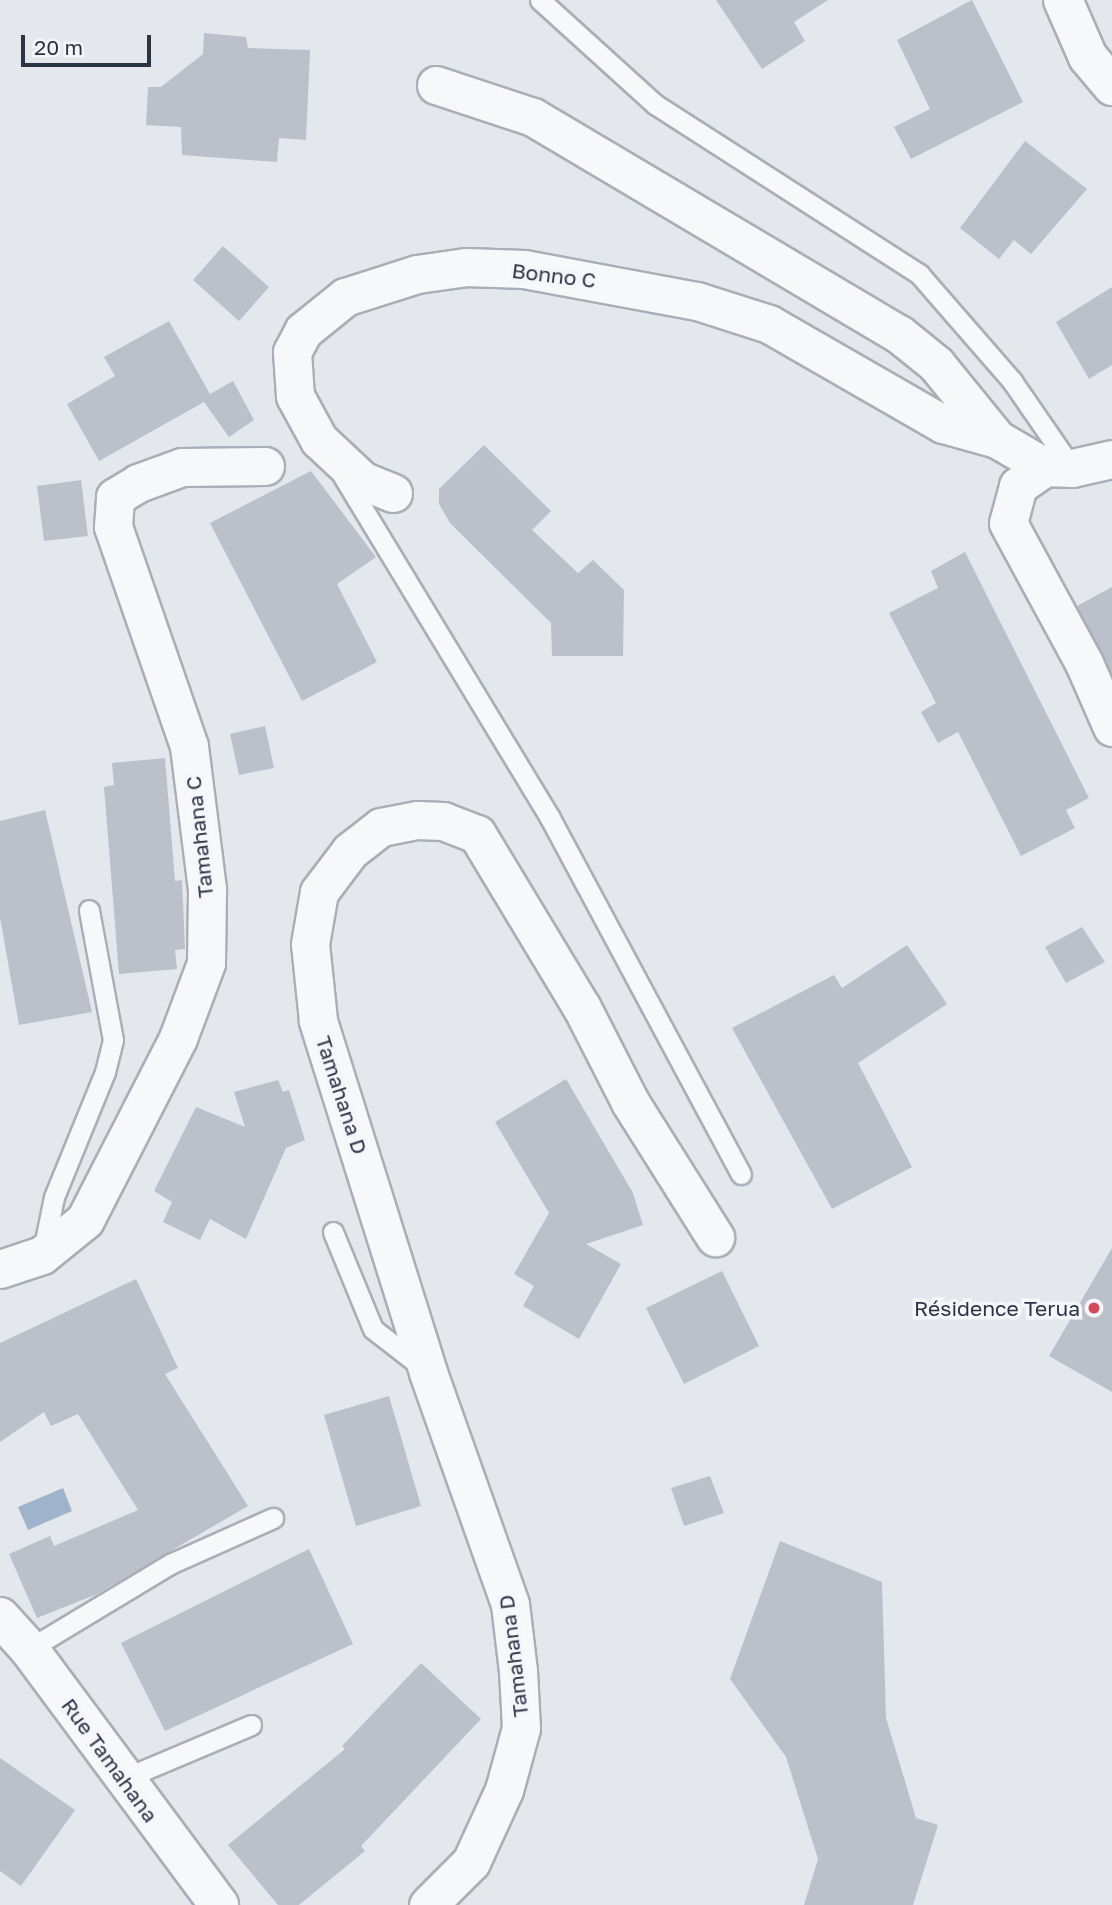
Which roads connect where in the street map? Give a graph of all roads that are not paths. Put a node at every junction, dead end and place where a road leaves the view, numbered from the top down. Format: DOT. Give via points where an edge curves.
graph roads {
  1 [pos="540,0"];
  2 [pos="1063,0"];
  3 [pos="436,85"];
  4 [pos="1112,86"];
  5 [pos="997,439"];
  6 [pos="319,440"];
  7 [pos="1112,459"];
  8 [pos="265,466"];
  9 [pos="1059,467"];
  10 [pos="393,493"];
  11 [pos="1112,727"];
  12 [pos="89,910"];
  13 [pos="741,1174"];
  14 [pos="333,1231"];
  15 [pos="715,1237"];
  16 [pos="42,1255"];
  17 [pos="0,1269"];
  18 [pos="428,1372"];
  19 [pos="273,1518"];
  20 [pos="0,1617"];
  21 [pos="29,1649"];
  22 [pos="251,1725"];
  23 [pos="123,1779"];
  24 [pos="211,1902"];
  25 [pos="428,1905"];
  1 -- 9 [label="lane" via="656,105 919,274 1012,381"];
  2 -- 4 [label="street" via="1088,57"];
  3 -- 5 [label="street" via="533,117 899,334 936,364"];
  5 -- 6 [label="street, Bonno C" via="943,424 780,330 709,305 578,276 466,267 417,274 345,297 303,331 292,352 291,377"];
  5 -- 9 [label="street"];
  6 -- 10 [label="street, Bonno C" via="363,481"];
  6 -- 13 [label="lane" via="378,528 550,818"];
  7 -- 9 [label="street"];
  8 -- 16 [label="street, Tamahana C" via="182,467 115,497 113,527 189,746 207,889 206,963 173,1049 85,1220"];
  9 -- 11 [label="street" via="1018,486 1008,523 1084,663"];
  12 -- 16 [label="lane" via="113,1040 105,1072 54,1196"];
  14 -- 18 [label="lane" via="373,1329"];
  15 -- 18 [label="street, Tamahana D" via="630,1102 582,1008 477,834 443,821 381,827 350,851 319,892 310,944 318,1020"];
  16 -- 17 [label="street, Tamahana C"];
  18 -- 25 [label="street, Tamahana D" via="510,1604 522,1728 504,1790 471,1862"];
  19 -- 21 [label="lane" via="170,1564"];
  20 -- 21 [label="street, Rue Tamahana"];
  21 -- 23 [label="street, Rue Tamahana"];
  22 -- 23 [label="lane"];
  23 -- 24 [label="street, Rue Tamahana"];
}
